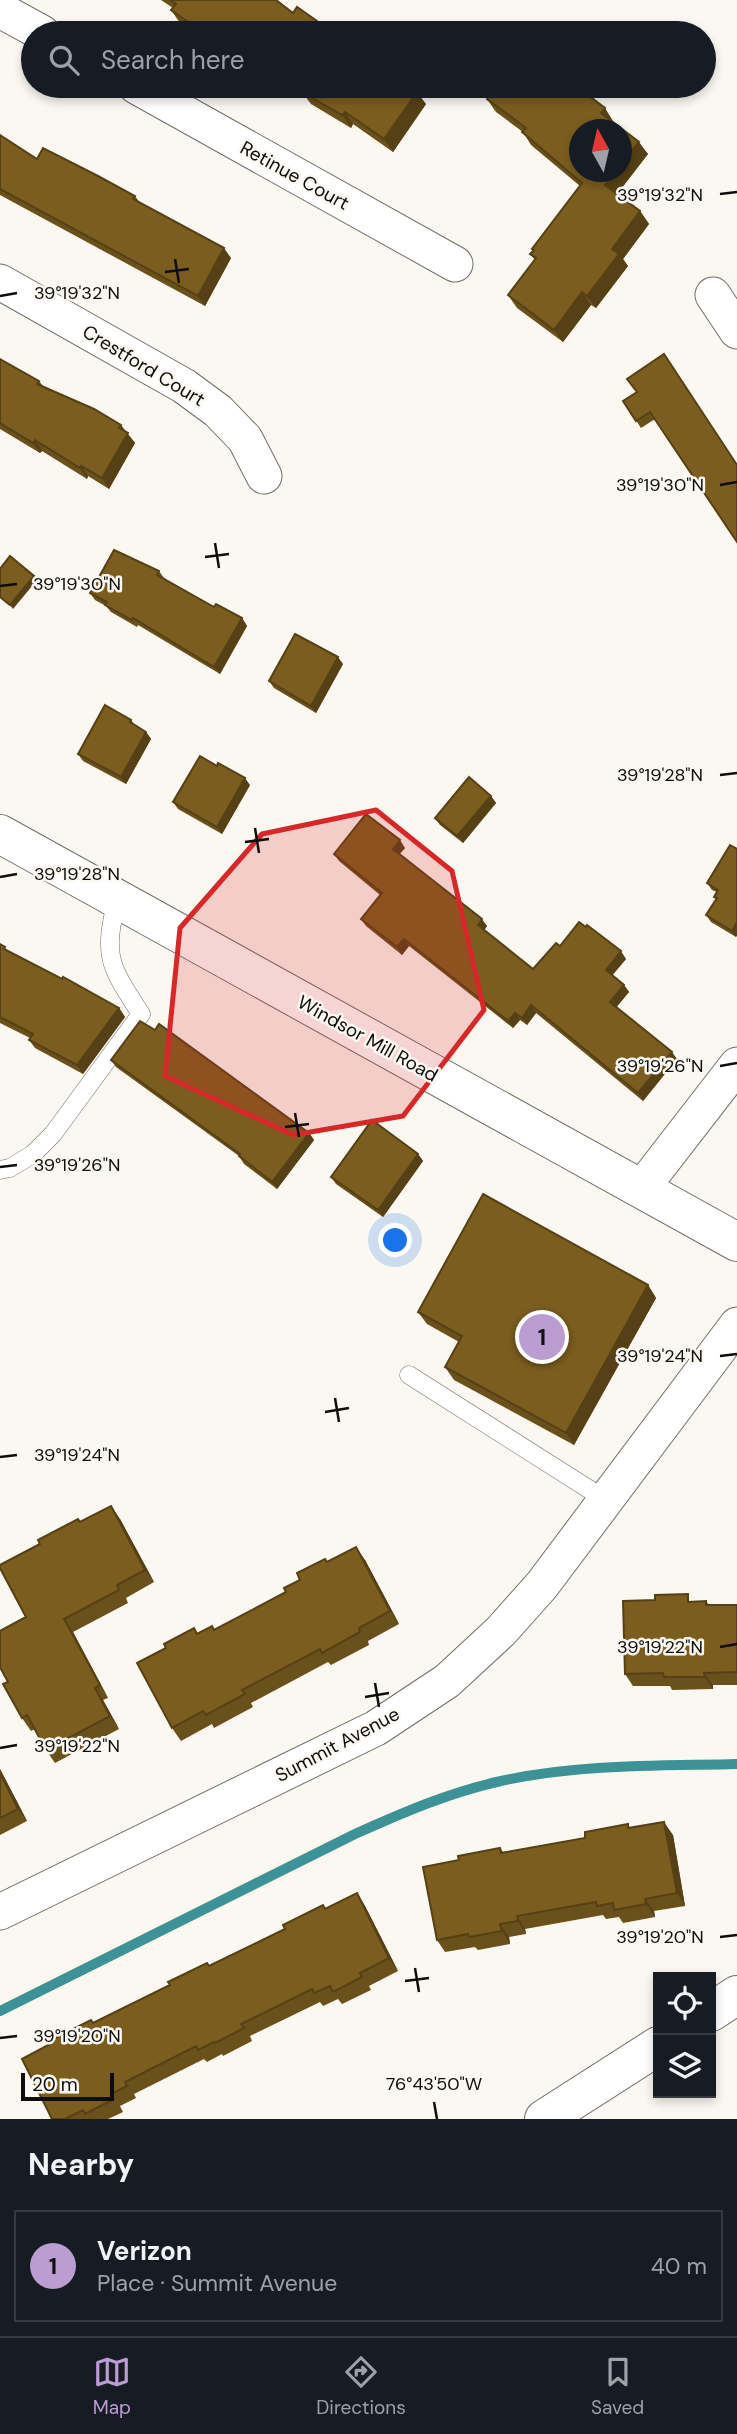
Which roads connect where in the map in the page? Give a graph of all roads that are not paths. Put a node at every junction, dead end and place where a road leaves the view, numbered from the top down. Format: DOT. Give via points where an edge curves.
graph roads {
  1 [pos="0,10"];
  2 [pos="21,22"];
  3 [pos="158,98"];
  4 [pos="455,264"];
  5 [pos="0,282"];
  6 [pos="713,295"];
  7 [pos="737,331"];
  8 [pos="264,476"];
  9 [pos="0,834"];
  10 [pos="117,898"];
  11 [pos="737,1065"];
  12 [pos="0,1170"];
  13 [pos="641,1189"];
  14 [pos="737,1242"];
  15 [pos="737,1325"];
  16 [pos="409,1374"];
  17 [pos="606,1500"];
  18 [pos="0,1912"];
  19 [pos="737,1994"];
  20 [pos="716,2009"];
  21 [pos="653,2049"];
  22 [pos="544,2119"];
  1 -- 2 [label="street"];
  3 -- 4 [label="street, Retinue Court"];
  5 -- 8 [label="street, Crestford Court" via="184,386 245,439"];
  6 -- 7 [label="street"];
  9 -- 10 [label="main road, Windsor Mill Road"];
  10 -- 12 [label="lane" via="108,935 109,954 141,1014 53,1134 33,1154"];
  10 -- 13 [label="main road, Windsor Mill Road"];
  11 -- 13 [label="street"];
  13 -- 14 [label="main road, Windsor Mill Road"];
  15 -- 17 [label="street, Summit Avenue"];
  16 -- 17 [label="lane"];
  17 -- 18 [label="street, Summit Avenue" via="542,1585 447,1681 376,1728"];
  19 -- 20 [label="main road"];
  21 -- 22 [label="main road"];
}
